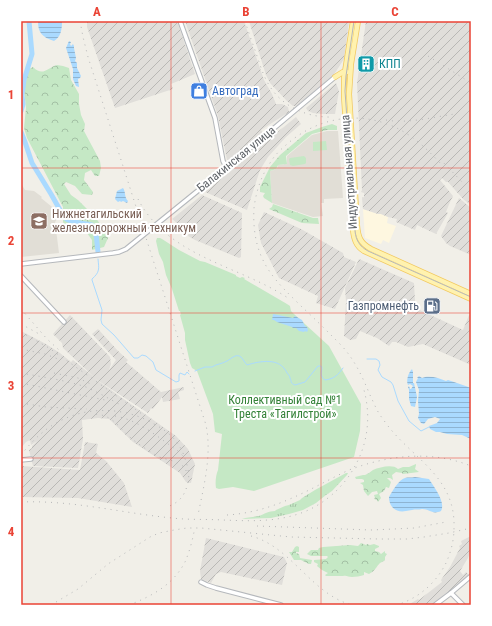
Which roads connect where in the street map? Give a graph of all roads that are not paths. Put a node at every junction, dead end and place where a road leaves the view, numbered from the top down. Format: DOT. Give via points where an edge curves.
graph roads {
  1 [pos="180,21"];
  2 [pos="353,21"];
  3 [pos="358,21"];
  4 [pos="345,72"];
  5 [pos="335,78"];
  6 [pos="347,80"];
  7 [pos="226,167"];
  8 [pos="21,264"];
  9 [pos="21,276"];
  10 [pos="471,294"];
  11 [pos="471,299"];
  12 [pos="64,322"];
  13 [pos="31,459"];
  14 [pos="21,460"];
  15 [pos="471,576"];
  16 [pos="202,582"];
  17 [pos="451,593"];
  18 [pos="282,605"];
  19 [pos="435,605"];
  20 [pos="462,605"];
  1 -- 7 [label="street" via="215,118"];
  2 -- 4 [label="main road, Индустриальная улица"];
  3 -- 6 [label="main road, Индустриальная улица"];
  4 -- 5 [label="main road"];
  4 -- 6 [label="main road, Индустриальная улица"];
  5 -- 6 [label="main road"];
  5 -- 7 [label="street, Балакинская улица"];
  6 -- 10 [label="main road, Индустриальная улица" via="357,225 361,242 371,249"];
  6 -- 11 [label="main road, Индустриальная улица" via="344,102 352,214 357,245 364,251"];
  7 -- 8 [label="street, Балакинская улица" via="123,251"];
  9 -- 12 [label="street"];
  13 -- 14 [label="street"];
  15 -- 17 [label="street"];
  16 -- 18 [label="street"];
  17 -- 19 [label="street"];
  17 -- 20 [label="street"];
}
